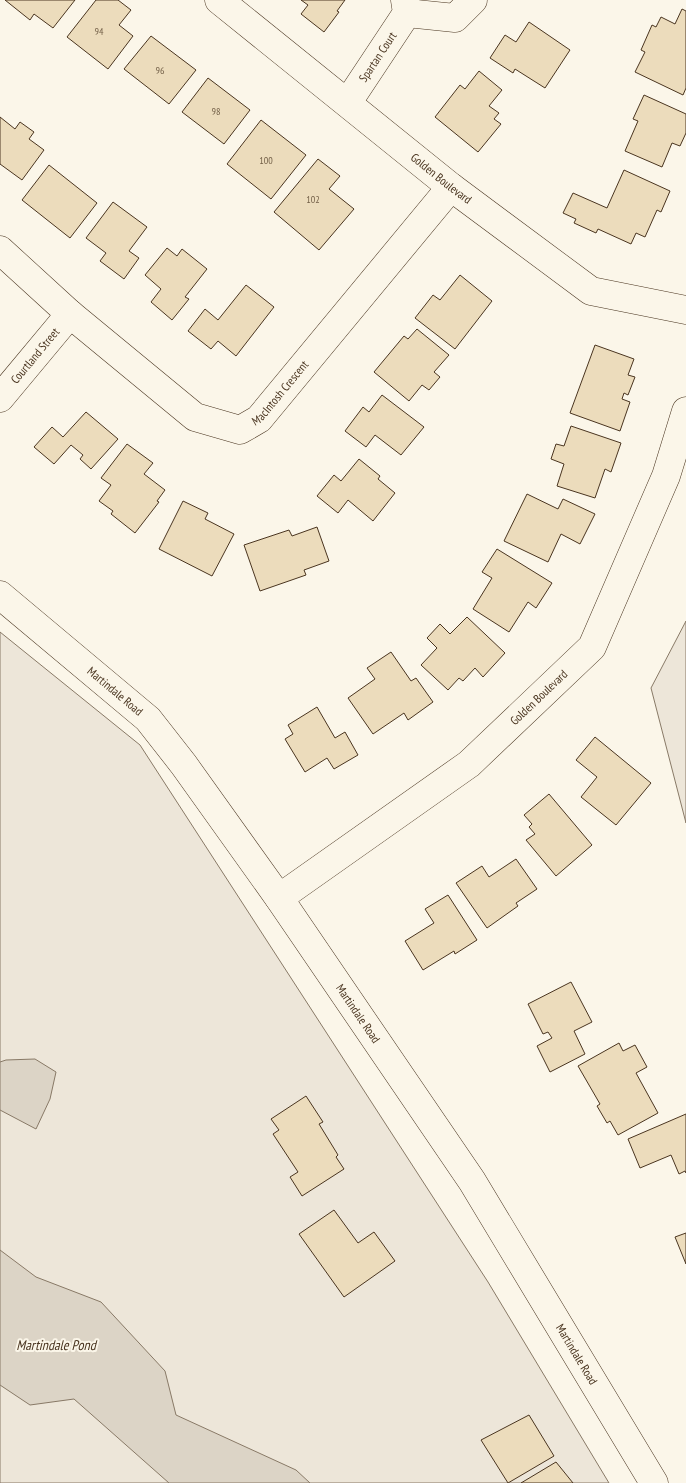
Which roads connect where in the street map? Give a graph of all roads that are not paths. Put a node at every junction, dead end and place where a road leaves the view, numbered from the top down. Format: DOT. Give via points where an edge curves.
graph roads {
  1 [pos="220,0"];
  2 [pos="472,0"];
  3 [pos="406,6"];
  4 [pos="348,102"];
  5 [pos="451,187"];
  6 [pos="0,250"];
  7 [pos="686,310"];
  8 [pos="70,314"];
  9 [pos="0,398"];
  10 [pos="686,411"];
  11 [pos="0,595"];
  12 [pos="279,898"];
  13 [pos="654,1483"];
  1 -- 4 [label="street, Golden Boulevard"];
  2 -- 3 [label="street, Spartan Court" via="455,18"];
  3 -- 4 [label="street, Spartan Court"];
  4 -- 5 [label="street, Golden Boulevard"];
  5 -- 7 [label="street, Golden Boulevard" via="592,291"];
  5 -- 8 [label="street, MacIntosh Crescent" via="259,419 240,430 195,417"];
  6 -- 8 [label="street, MacIntosh Crescent"];
  8 -- 9 [label="street, Courtland Street"];
  10 -- 12 [label="street, Golden Boulevard" via="666,476 592,647 469,764"];
  11 -- 12 [label="street, Martindale Road" via="148,719"];
  12 -- 13 [label="street, Martindale Road" via="472,1181"];
}
